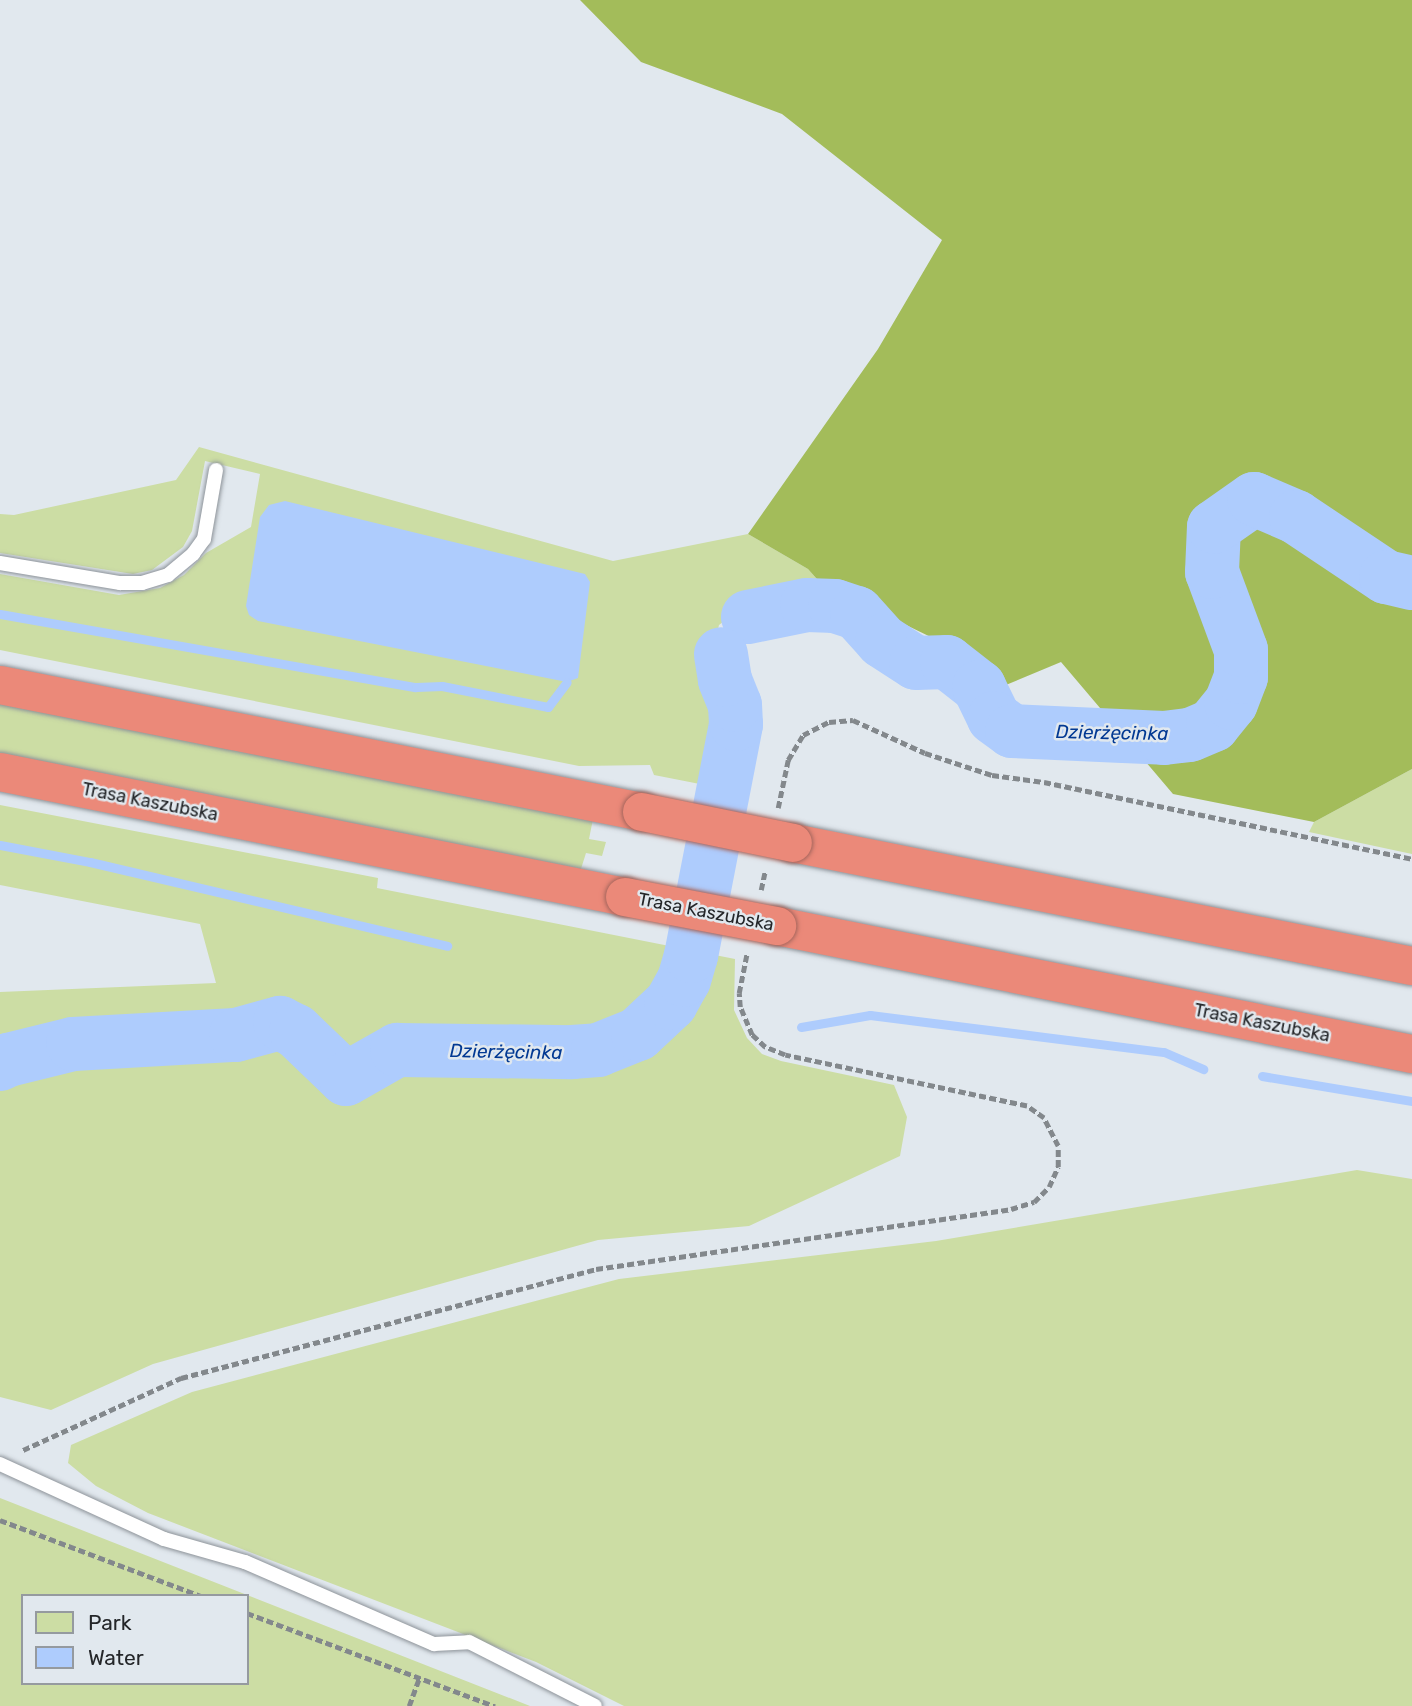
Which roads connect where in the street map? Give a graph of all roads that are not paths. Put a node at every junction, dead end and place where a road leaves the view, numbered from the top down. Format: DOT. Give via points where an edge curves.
graph roads {
  1 [pos="216,470"];
  2 [pos="0,563"];
  3 [pos="0,685"];
  4 [pos="0,772"];
  5 [pos="1412,966"];
  6 [pos="1412,1054"];
  7 [pos="6,1460"];
  8 [pos="595,1706"];
  1 -- 2 [label="lane" via="204,539 167,575 142,583 120,583"];
  3 -- 5 [label="highway, bridge"];
  4 -- 6 [label="highway, Trasa Kaszubska, bridge"];
  7 -- 8 [label="lane" via="164,1539 245,1562 434,1644 469,1642"];
}
